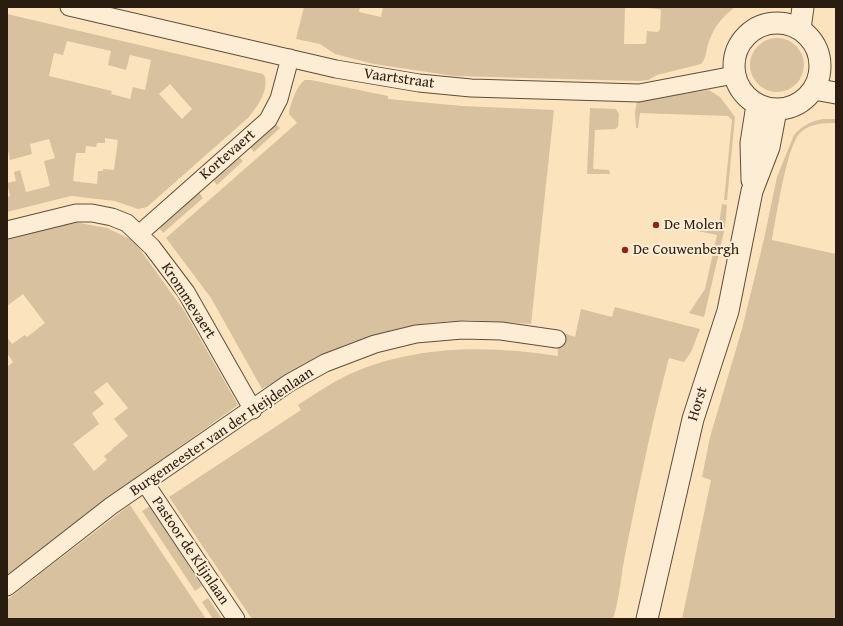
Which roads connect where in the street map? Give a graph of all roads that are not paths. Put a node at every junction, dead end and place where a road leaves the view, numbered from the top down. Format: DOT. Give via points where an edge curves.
graph roads {
  1 [pos="69,7"];
  2 [pos="803,7"];
  3 [pos="777,15"];
  4 [pos="800,29"];
  5 [pos="290,58"];
  6 [pos="828,69"];
  7 [pos="734,75"];
  8 [pos="814,89"];
  9 [pos="836,93"];
  10 [pos="767,108"];
  11 [pos="7,230"];
  12 [pos="139,234"];
  13 [pos="557,339"];
  14 [pos="253,410"];
  15 [pos="144,483"];
  16 [pos="7,587"];
  17 [pos="236,619"];
  18 [pos="647,619"];
  1 -- 5 [label="street, Vaartstraat"];
  2 -- 4 [label="street"];
  3 -- 4 [label="street"];
  3 -- 7 [label="street" via="752,30 743,39 736,50 733,62"];
  4 -- 6 [label="street" via="811,39"];
  5 -- 7 [label="street, Vaartstraat" via="336,70 471,88 639,93"];
  5 -- 12 [label="street, Kortevaert" via="279,99 268,120"];
  6 -- 8 [label="street" via="819,78"];
  7 -- 10 [label="street" via="742,93 749,100"];
  8 -- 9 [label="street"];
  8 -- 10 [label="street" via="798,105 791,108"];
  10 -- 18 [label="street, Horst" via="769,147 752,191 728,311 693,419"];
  11 -- 12 [label="street, Krommevaert" via="63,215 92,213 112,216 127,223"];
  12 -- 14 [label="street, Krommevaert" via="186,292"];
  13 -- 14 [label="street, Burgemeester van der Heijdenlaan" via="501,331 462,330 416,334 389,340 325,363 290,383"];
  14 -- 15 [label="street, Burgemeester van der Heijdenlaan"];
  15 -- 16 [label="street, Burgemeester van der Heijdenlaan"];
  15 -- 17 [label="street, Pastoor de Klijnlaan"];
}
